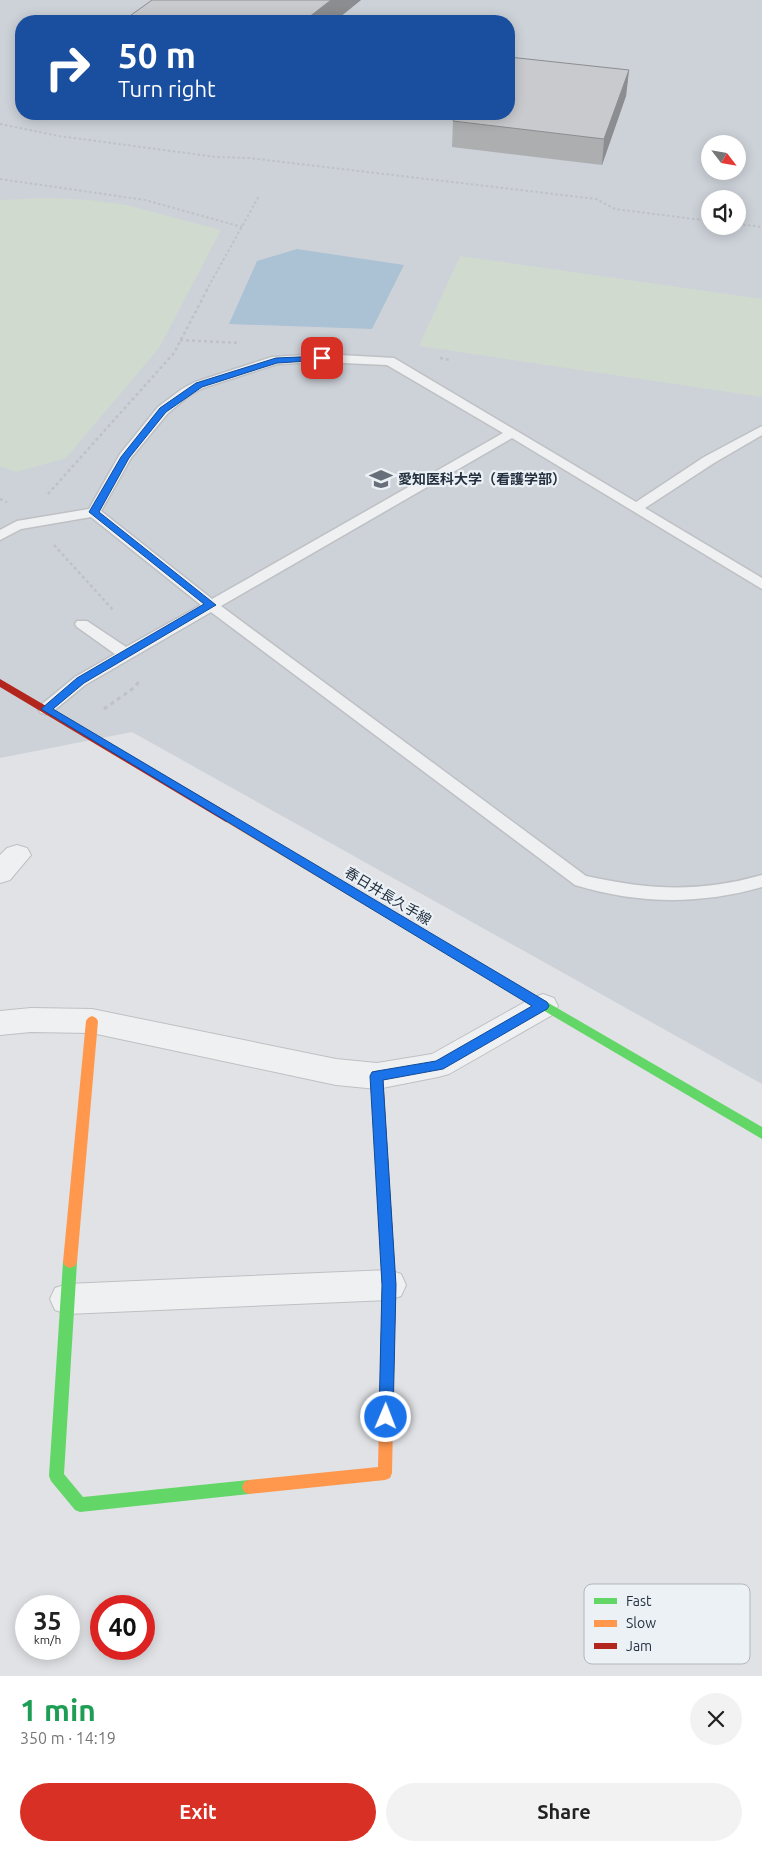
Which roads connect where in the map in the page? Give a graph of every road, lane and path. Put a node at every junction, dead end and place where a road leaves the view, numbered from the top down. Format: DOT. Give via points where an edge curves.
graph roads {
  1 [pos="0,124"];
  2 [pos="0,179"];
  3 [pos="701,220"];
  4 [pos="746,225"];
  5 [pos="242,226"];
  6 [pos="762,227"];
  7 [pos="762,430"];
  8 [pos="512,433"];
  9 [pos="635,508"];
  10 [pos="94,512"];
  11 [pos="0,536"];
  12 [pos="762,584"];
  13 [pos="211,605"];
  14 [pos="82,624"];
  15 [pos="126,654"];
  16 [pos="0,682"];
  17 [pos="46,709"];
  18 [pos="762,881"];
  19 [pos="543,1006"];
  20 [pos="92,1021"];
  21 [pos="0,1023"];
  22 [pos="377,1076"];
  23 [pos="762,1134"];
  24 [pos="389,1285"];
  25 [pos="67,1299"];
  1 -- 3 [label="path" via="58,136 216,157 249,158 596,199 615,209"];
  2 -- 5 [label="path" via="145,200"];
  4 -- 6 [label="path"];
  7 -- 9 [label="lane"];
  8 -- 9 [label="lane"];
  8 -- 10 [label="lane" via="390,361 276,360 199,385 163,410 125,457"];
  8 -- 13 [label="lane"];
  9 -- 12 [label="lane"];
  10 -- 11 [label="lane" via="17,525"];
  10 -- 13 [label="lane"];
  13 -- 15 [label="lane"];
  13 -- 18 [label="lane" via="581,881 616,889 681,894 727,890"];
  14 -- 15 [label="lane"];
  15 -- 17 [label="lane" via="80,681"];
  16 -- 17 [label="street, 春日井長久手線"];
  17 -- 19 [label="street, 春日井長久手線"];
  19 -- 22 [label="street" via="438,1066"];
  19 -- 23 [label="street, 春日井長久手線"];
  20 -- 21 [label="street"];
  20 -- 22 [label="street" via="336,1072"];
  20 -- 25 [label="street"];
  22 -- 24 [label="street"];
  24 -- 25 [label="street"];
  24 -- 25 [label="street" via="385,1473 80,1505 56,1476"];
}
